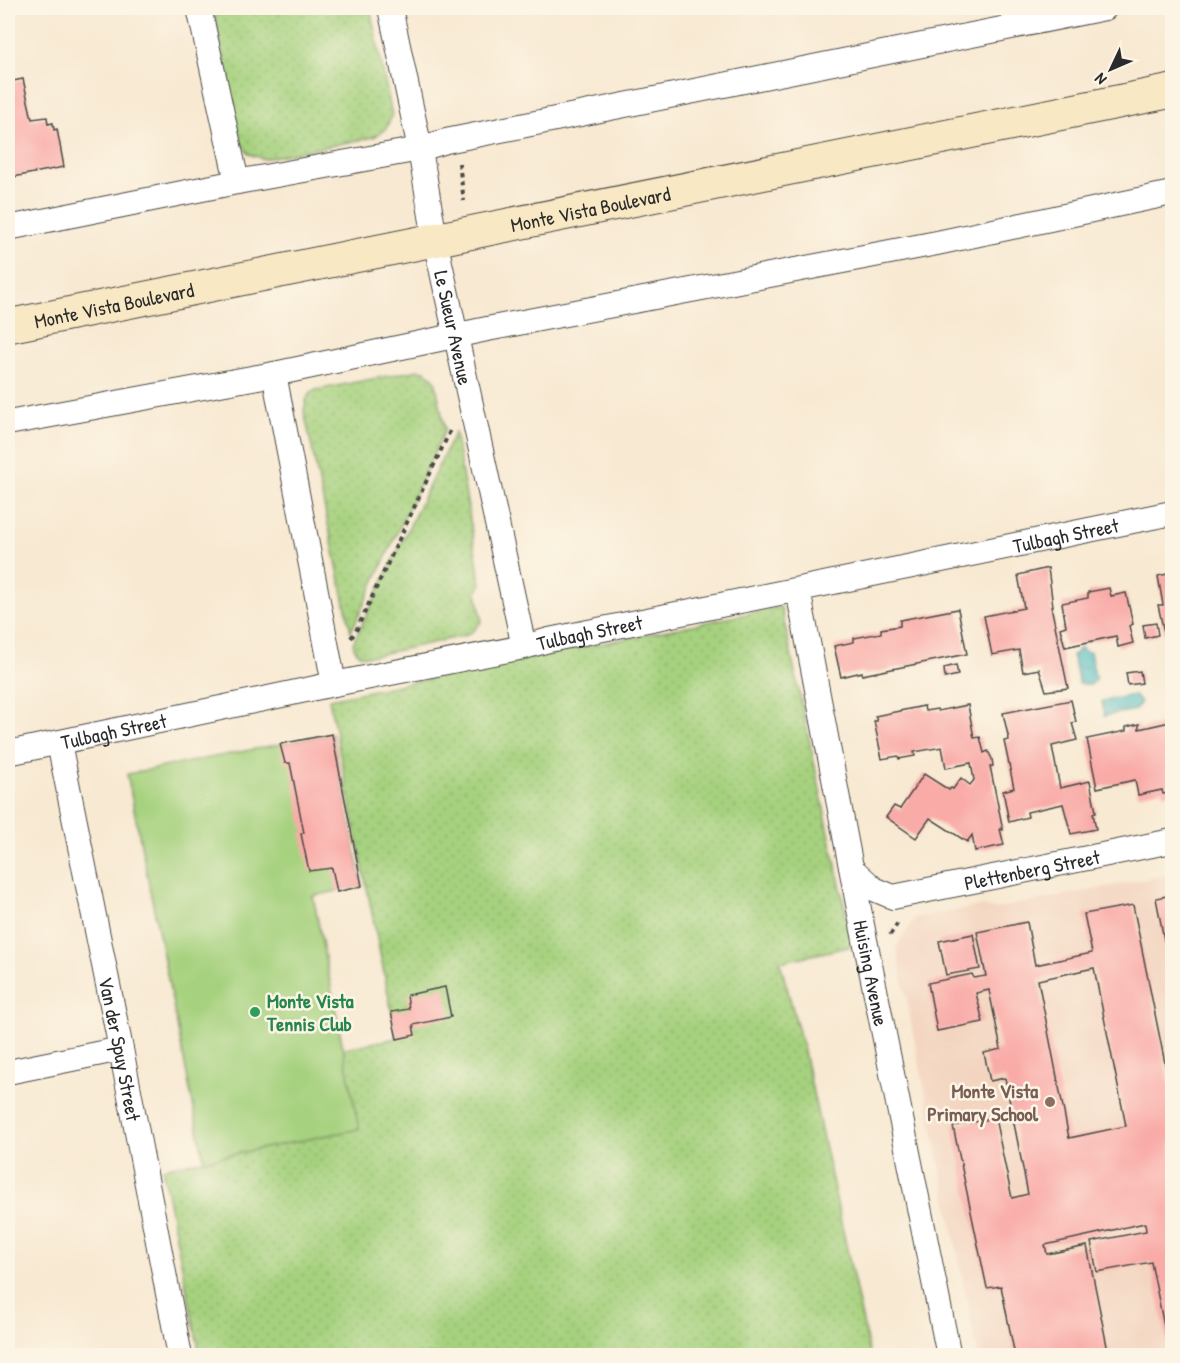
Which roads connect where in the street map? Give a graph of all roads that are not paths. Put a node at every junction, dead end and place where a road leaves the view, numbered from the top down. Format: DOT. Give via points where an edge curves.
graph roads {
  1 [pos="199,8"];
  2 [pos="390,8"];
  3 [pos="1105,8"];
  4 [pos="1173,91"];
  5 [pos="420,149"];
  6 [pos="237,182"];
  7 [pos="1173,193"];
  8 [pos="8,228"];
  9 [pos="435,240"];
  10 [pos="8,326"];
  11 [pos="457,335"];
  12 [pos="274,374"];
  13 [pos="8,423"];
  14 [pos="1173,513"];
  15 [pos="798,590"];
  16 [pos="524,647"];
  17 [pos="334,684"];
  18 [pos="59,743"];
  19 [pos="8,753"];
  20 [pos="1173,841"];
  21 [pos="852,869"];
  22 [pos="897,906"];
  23 [pos="863,930"];
  24 [pos="121,1049"];
  25 [pos="8,1072"];
  26 [pos="180,1356"];
  27 [pos="949,1356"];
  1 -- 6 [label="street"];
  2 -- 5 [label="street, Le Sueur Avenue"];
  3 -- 5 [label="street"];
  4 -- 9 [label="main road, Monte Vista Boulevard"];
  5 -- 6 [label="street"];
  5 -- 9 [label="street, Le Sueur Avenue"];
  6 -- 8 [label="street"];
  7 -- 11 [label="street" via="937,243"];
  9 -- 10 [label="main road, Monte Vista Boulevard"];
  9 -- 11 [label="street, Le Sueur Avenue"];
  11 -- 12 [label="street"];
  11 -- 16 [label="street, Le Sueur Avenue"];
  12 -- 13 [label="street"];
  12 -- 17 [label="street"];
  14 -- 15 [label="street, Tulbagh Street"];
  15 -- 16 [label="street, Tulbagh Street"];
  15 -- 21 [label="street, Huising Avenue"];
  16 -- 17 [label="street, Tulbagh Street"];
  17 -- 18 [label="street, Tulbagh Street"];
  18 -- 19 [label="street, Tulbagh Street"];
  18 -- 24 [label="street, Van der Spuy Street"];
  20 -- 22 [label="street, Plettenberg Street"];
  21 -- 22 [label="street"];
  21 -- 23 [label="street, Huising Avenue"];
  22 -- 23 [label="street" via="875,913"];
  23 -- 27 [label="street, Huising Avenue"];
  24 -- 25 [label="street"];
  24 -- 26 [label="street, Van der Spuy Street"];
}
